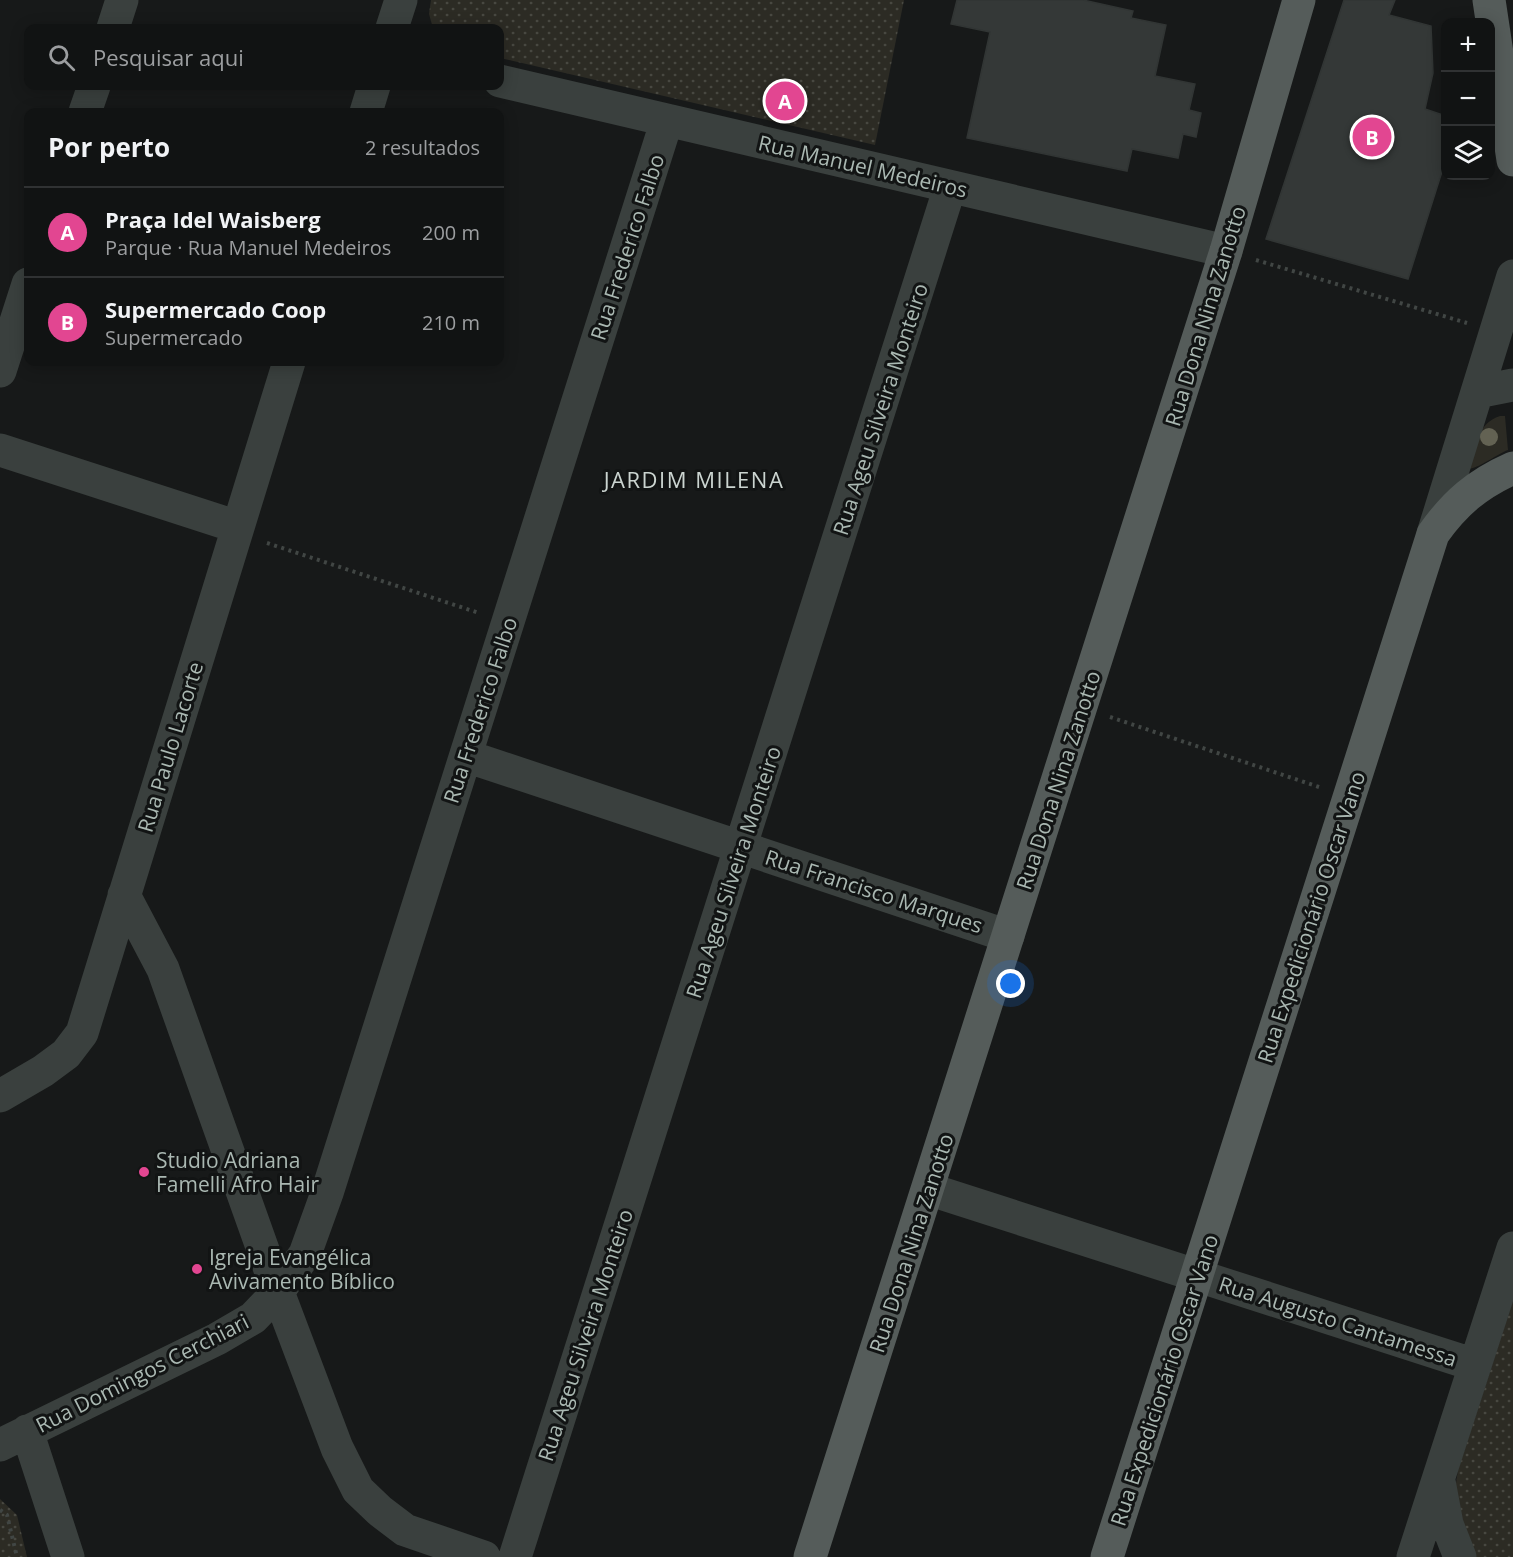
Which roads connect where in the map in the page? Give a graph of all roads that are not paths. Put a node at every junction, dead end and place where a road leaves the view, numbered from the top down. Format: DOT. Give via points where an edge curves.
graph roads {
  1 [pos="122,0"];
  2 [pos="401,0"];
  3 [pos="1299,0"];
  4 [pos="1489,0"];
  5 [pos="114,24"];
  6 [pos="393,24"];
  7 [pos="504,82"];
  8 [pos="93,90"];
  9 [pos="373,90"];
  10 [pos="86,108"];
  11 [pos="367,108"];
  12 [pos="667,120"];
  13 [pos="1513,160"];
  14 [pos="950,187"];
  15 [pos="1226,251"];
  16 [pos="1513,276"];
  17 [pos="24,296"];
  18 [pos="288,366"];
  19 [pos="0,371"];
  20 [pos="1513,385"];
  21 [pos="1477,392"];
  22 [pos="0,450"];
  23 [pos="1513,468"];
  24 [pos="237,530"];
  25 [pos="1433,534"];
  26 [pos="466,756"];
  27 [pos="740,847"];
  28 [pos="124,895"];
  29 [pos="1008,936"];
  30 [pos="0,1096"];
  31 [pos="928,1189"];
  32 [pos="1513,1248"];
  33 [pos="1197,1276"];
  34 [pos="278,1292"];
  35 [pos="1475,1365"];
  36 [pos="14,1438"];
  37 [pos="1438,1479"];
  38 [pos="68,1557"];
  39 [pos="484,1557"];
  40 [pos="515,1557"];
  41 [pos="810,1557"];
  42 [pos="1107,1557"];
  43 [pos="1413,1557"];
  44 [pos="1460,1557"];
  1 -- 5 [label="street"];
  2 -- 6 [label="street"];
  3 -- 15 [label="main road, Rua Dona Nina Zanotto"];
  4 -- 13 [label="main road"];
  7 -- 12 [label="street, Rua Manuel Medeiros"];
  8 -- 10 [label="street"];
  9 -- 11 [label="street"];
  12 -- 14 [label="street, Rua Manuel Medeiros"];
  12 -- 26 [label="street, Rua Frederico Falbo"];
  14 -- 15 [label="street, Rua Manuel Medeiros"];
  14 -- 27 [label="street, Rua Ageu Silveira Monteiro"];
  15 -- 29 [label="main road, Rua Dona Nina Zanotto"];
  16 -- 21 [label="street, Rua Expedicionário Oscar Vano"];
  17 -- 19 [label="street"];
  18 -- 24 [label="street, Rua Paulo Lacorte"];
  20 -- 21 [label="street"];
  21 -- 25 [label="street, Rua Expedicionário Oscar Vano"];
  22 -- 24 [label="street"];
  23 -- 25 [label="main road" via="1475,488"];
  24 -- 28 [label="street, Rua Paulo Lacorte"];
  25 -- 33 [label="main road, Rua Expedicionário Oscar Vano"];
  26 -- 27 [label="street, Rua Francisco Marques"];
  26 -- 34 [label="street, Rua Frederico Falbo" via="327,1193 305,1254"];
  27 -- 29 [label="street, Rua Francisco Marques"];
  27 -- 40 [label="street, Rua Ageu Silveira Monteiro"];
  28 -- 30 [label="street, Rua Paulo Lacorte" via="82,1033 66,1054"];
  28 -- 34 [label="street" via="164,969"];
  29 -- 31 [label="main road, Rua Dona Nina Zanotto"];
  31 -- 33 [label="street, Rua Augusto Cantamessa"];
  31 -- 41 [label="main road, Rua Dona Nina Zanotto"];
  32 -- 35 [label="street"];
  33 -- 35 [label="street, Rua Augusto Cantamessa"];
  33 -- 42 [label="main road, Rua Expedicionário Oscar Vano"];
  34 -- 36 [label="street, Rua Domingos Cerchiari" via="253,1318 217,1339"];
  34 -- 39 [label="street" via="337,1448 358,1490 405,1530"];
  35 -- 37 [label="street"];
  36 -- 38 [label="street"];
  37 -- 43 [label="street"];
  37 -- 44 [label="street" via="1447,1524"];
}
